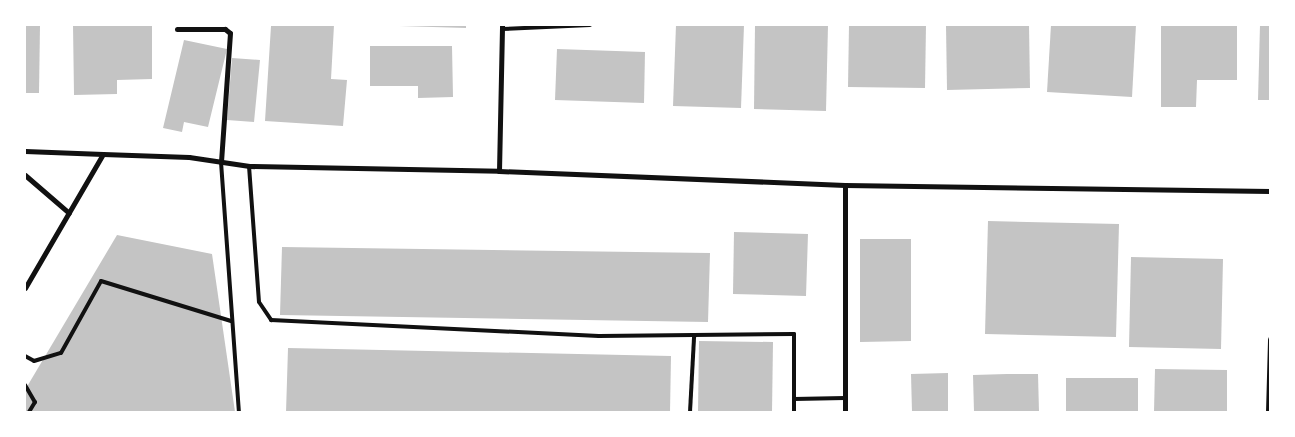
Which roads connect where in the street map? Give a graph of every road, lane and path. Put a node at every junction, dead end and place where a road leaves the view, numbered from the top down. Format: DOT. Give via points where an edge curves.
graph roads {
  1 [pos="590,25"];
  2 [pos="502,27"];
  3 [pos="177,29"];
  4 [pos="25,151"];
  5 [pos="103,154"];
  6 [pos="221,162"];
  7 [pos="249,166"];
  8 [pos="499,171"];
  9 [pos="25,174"];
  10 [pos="845,186"];
  11 [pos="1270,191"];
  12 [pos="69,213"];
  13 [pos="25,288"];
  14 [pos="231,321"];
  15 [pos="694,337"];
  16 [pos="1270,339"];
  17 [pos="25,356"];
  18 [pos="25,385"];
  19 [pos="845,398"];
  20 [pos="794,399"];
  21 [pos="29,412"];
  22 [pos="239,412"];
  23 [pos="690,412"];
  24 [pos="794,412"];
  25 [pos="845,412"];
  26 [pos="1268,412"];
  1 -- 2 [label="lane"];
  2 -- 8 [label="street"];
  3 -- 6 [label="street" via="225,29 230,33"];
  4 -- 5 [label="street"];
  5 -- 6 [label="street" via="189,157"];
  5 -- 12 [label="street"];
  6 -- 7 [label="street"];
  6 -- 14 [label="lane"];
  7 -- 8 [label="street"];
  7 -- 15 [label="lane" via="259,302 270,320 599,336"];
  8 -- 10 [label="street"];
  9 -- 12 [label="street"];
  10 -- 11 [label="street"];
  10 -- 19 [label="street"];
  12 -- 13 [label="street"];
  14 -- 17 [label="lane" via="101,281 61,353 34,360"];
  14 -- 22 [label="lane"];
  15 -- 20 [label="lane" via="794,334"];
  15 -- 23 [label="lane"];
  16 -- 26 [label="street"];
  18 -- 21 [label="lane" via="35,402"];
  19 -- 20 [label="lane"];
  19 -- 25 [label="street"];
  20 -- 24 [label="lane"];
}
